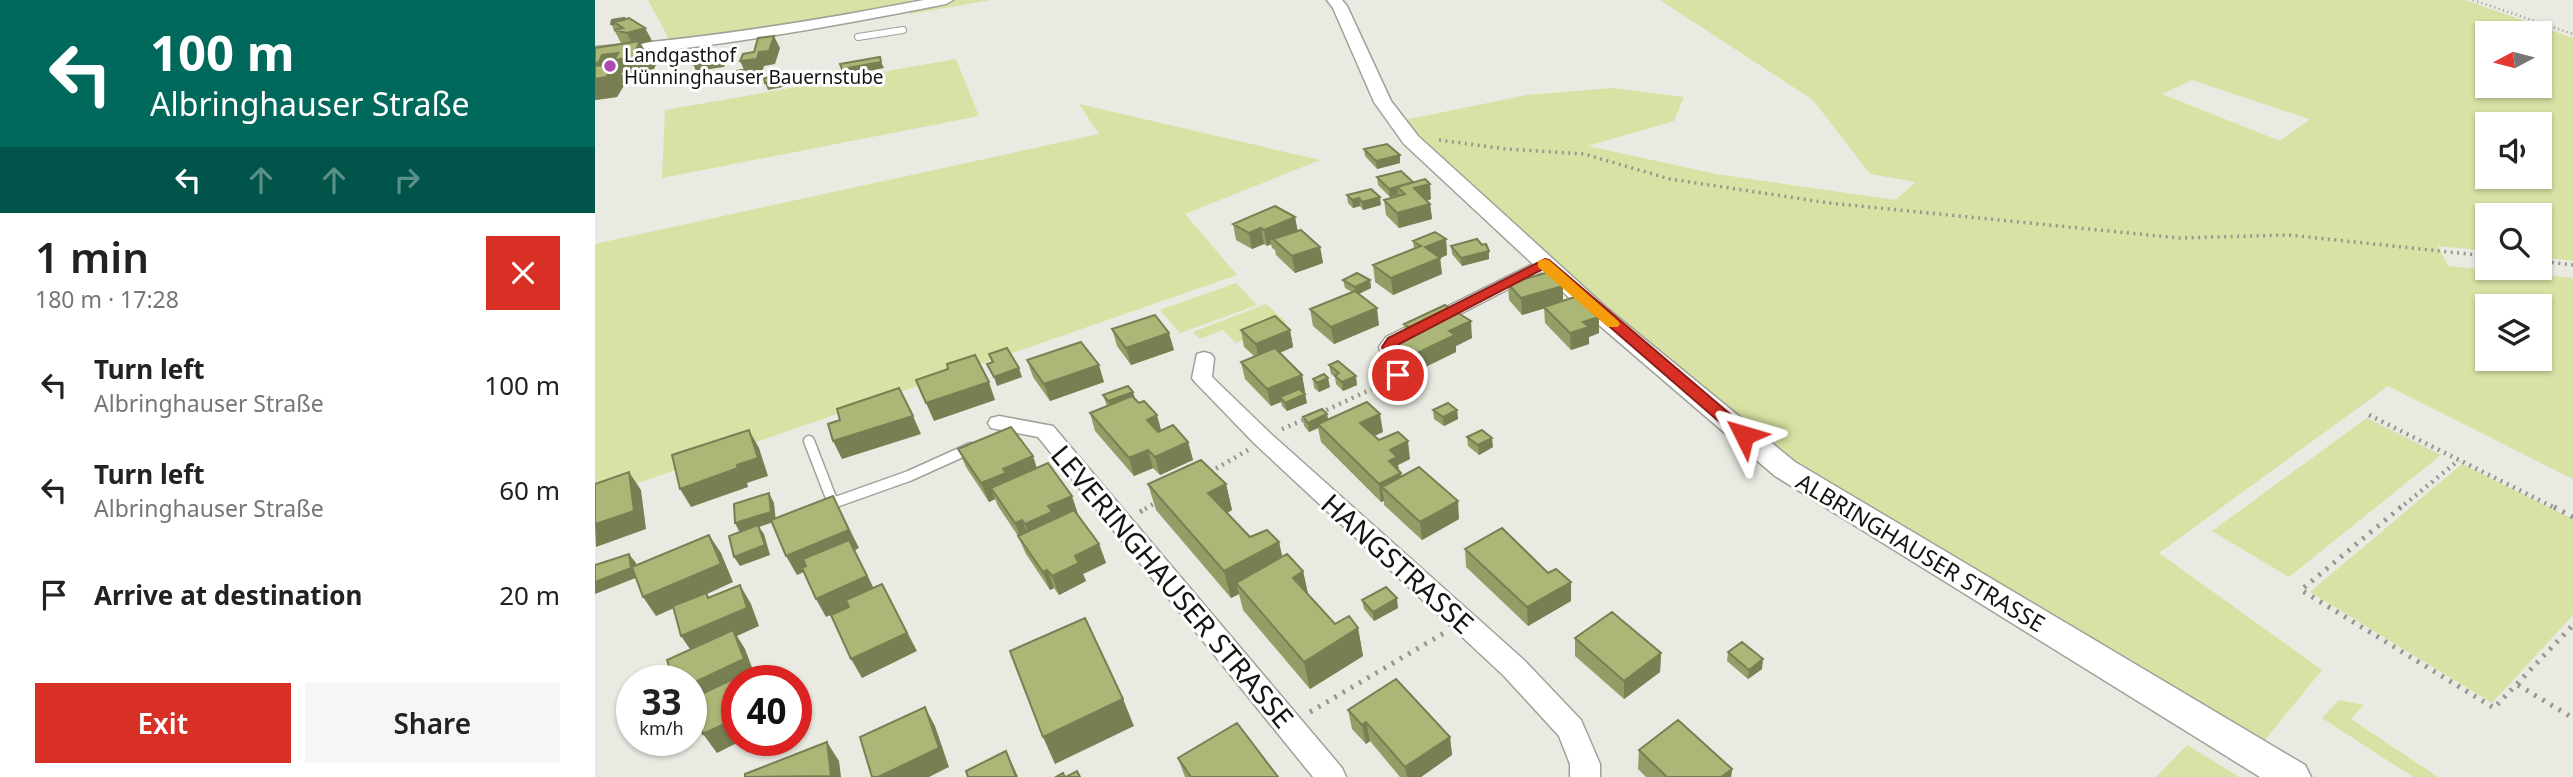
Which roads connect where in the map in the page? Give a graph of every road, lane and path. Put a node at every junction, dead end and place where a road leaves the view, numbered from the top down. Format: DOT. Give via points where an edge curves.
graph roads {
  1 [pos="946,0"];
  2 [pos="1334,0"];
  3 [pos="2473,0"];
  4 [pos="903,30"];
  5 [pos="2573,34"];
  6 [pos="858,37"];
  7 [pos="595,52"];
  8 [pos="1411,140"];
  9 [pos="2475,255"];
  10 [pos="1545,263"];
  11 [pos="2552,263"];
  12 [pos="2573,265"];
  13 [pos="1204,358"];
  14 [pos="1391,379"];
  15 [pos="2369,415"];
  16 [pos="1007,427"];
  17 [pos="1263,439"];
  18 [pos="809,441"];
  19 [pos="981,443"];
  20 [pos="2459,460"];
  21 [pos="1209,473"];
  22 [pos="1165,498"];
  23 [pos="2573,517"];
  24 [pos="1121,522"];
  25 [pos="1463,622"];
  26 [pos="2573,625"];
  27 [pos="2518,685"];
  28 [pos="2573,718"];
  29 [pos="1288,725"];
  30 [pos="1331,777"];
  31 [pos="1585,777"];
  32 [pos="2292,777"];
  1 -- 7 [label="street" via="651,48"];
  2 -- 8 [label="street, ALBRINGHAUSER STRASSE" via="1383,102"];
  3 -- 5 [label="path"];
  4 -- 6 [label="lane"];
  8 -- 9 [label="path" via="1423,137 1584,154 1670,179 1891,210 2179,238 2289,235"];
  8 -- 10 [label="street, ALBRINGHAUSER STRASSE"];
  10 -- 14 [label="street" via="1393,341 1389,347 1398,375"];
  10 -- 32 [label="street, ALBRINGHAUSER STRASSE" via="1785,469"];
  11 -- 12 [label="path"];
  13 -- 17 [label="street, HANGSTRASSE" via="1202,378"];
  14 -- 17 [label="path"];
  15 -- 20 [label="path"];
  16 -- 24 [label="street, LEVERINGHAUSER STRASSE" via="1045,431"];
  17 -- 21 [label="path"];
  17 -- 25 [label="street, HANGSTRASSE"];
  18 -- 19 [label="lane" via="833,503 909,476"];
  20 -- 23 [label="path"];
  20 -- 27 [label="path" via="2301,590 2494,708"];
  22 -- 24 [label="path"];
  24 -- 29 [label="street, LEVERINGHAUSER STRASSE"];
  25 -- 29 [label="path"];
  25 -- 31 [label="street, HANGSTRASSE" via="1571,729 1585,764"];
  26 -- 27 [label="path"];
  27 -- 28 [label="path"];
  29 -- 30 [label="street, LEVERINGHAUSER STRASSE"];
}
